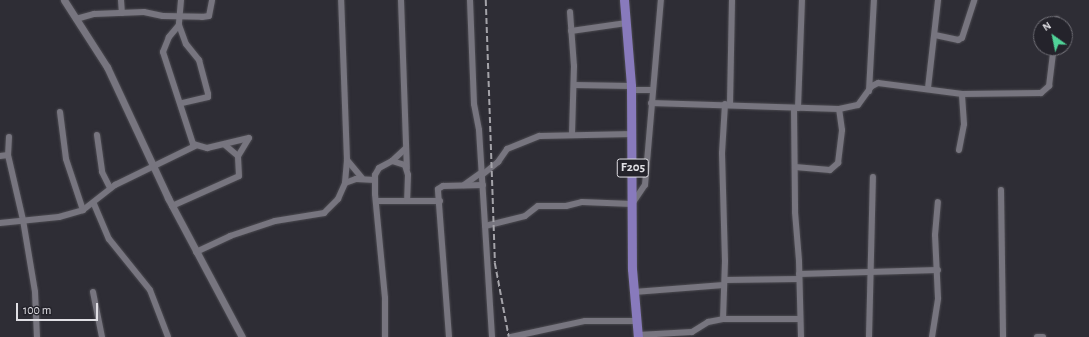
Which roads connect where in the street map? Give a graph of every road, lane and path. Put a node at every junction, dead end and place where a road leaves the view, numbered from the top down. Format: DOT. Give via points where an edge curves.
graph roads {
  1 [pos="64,0"];
  2 [pos="121,0"];
  3 [pos="181,0"];
  4 [pos="212,0"];
  5 [pos="341,0"];
  6 [pos="402,0"];
  7 [pos="470,0"];
  8 [pos="624,0"];
  9 [pos="661,0"];
  10 [pos="732,0"];
  11 [pos="802,0"];
  12 [pos="874,0"];
  13 [pos="938,0"];
  14 [pos="974,0"];
  15 [pos="570,12"];
  16 [pos="122,13"];
  17 [pos="181,15"];
  18 [pos="76,19"];
  19 [pos="626,23"];
  20 [pos="179,25"];
  21 [pos="571,31"];
  22 [pos="934,35"];
  23 [pos="1053,56"];
  24 [pos="574,85"];
  25 [pos="631,88"];
  26 [pos="928,88"];
  27 [pos="652,90"];
  28 [pos="869,93"];
  29 [pos="962,94"];
  30 [pos="181,103"];
  31 [pos="651,103"];
  32 [pos="728,104"];
  33 [pos="796,108"];
  34 [pos="839,109"];
  35 [pos="60,112"];
  36 [pos="572,134"];
  37 [pos="632,134"];
  38 [pos="97,135"];
  39 [pos="9,137"];
  40 [pos="225,144"];
  41 [pos="195,146"];
  42 [pos="405,149"];
  43 [pos="959,150"];
  44 [pos="8,155"];
  45 [pos="0,156"];
  46 [pos="238,156"];
  47 [pos="347,160"];
  48 [pos="392,161"];
  49 [pos="794,167"];
  50 [pos="153,168"];
  51 [pos="407,170"];
  52 [pos="482,173"];
  53 [pos="873,177"];
  54 [pos="362,178"];
  55 [pos="375,180"];
  56 [pos="345,183"];
  57 [pos="464,185"];
  58 [pos="483,185"];
  59 [pos="110,188"];
  60 [pos="1001,190"];
  61 [pos="407,200"];
  62 [pos="376,201"];
  63 [pos="440,202"];
  64 [pos="938,202"];
  65 [pos="94,204"];
  66 [pos="632,204"];
  67 [pos="172,206"];
  68 [pos="83,210"];
  69 [pos="23,220"];
  70 [pos="0,223"];
  71 [pos="485,226"];
  72 [pos="196,252"];
  73 [pos="938,270"];
  74 [pos="871,271"];
  75 [pos="799,277"];
  76 [pos="724,283"];
  77 [pos="93,292"];
  78 [pos="634,292"];
  79 [pos="800,319"];
  80 [pos="723,320"];
  81 [pos="636,321"];
  82 [pos="638,336"];
  83 [pos="37,337"];
  84 [pos="102,337"];
  85 [pos="168,337"];
  86 [pos="242,337"];
  87 [pos="385,337"];
  88 [pos="449,337"];
  89 [pos="492,337"];
  90 [pos="511,337"];
  91 [pos="800,337"];
  92 [pos="870,337"];
  93 [pos="932,337"];
  94 [pos="1003,337"];
  95 [pos="1038,337"];
  96 [pos="1043,337"];
  1 -- 18 [label="street"];
  2 -- 16 [label="street"];
  3 -- 17 [label="street"];
  4 -- 17 [label="street" via="209,16 193,18"];
  5 -- 47 [label="street"];
  6 -- 42 [label="street"];
  7 -- 52 [label="street" via="474,104"];
  8 -- 19 [label="main road, F205"];
  9 -- 27 [label="street"];
  10 -- 32 [label="street"];
  11 -- 33 [label="street"];
  12 -- 28 [label="street"];
  13 -- 22 [label="street"];
  14 -- 22 [label="street" via="962,38 958,40"];
  15 -- 21 [label="street"];
  16 -- 17 [label="street" via="152,12 163,16"];
  16 -- 18 [label="street"];
  17 -- 20 [label="street"];
  18 -- 50 [label="street" via="107,67"];
  19 -- 21 [label="street"];
  19 -- 25 [label="main road, F205"];
  20 -- 30 [label="street" via="169,37 163,52 168,74"];
  20 -- 30 [label="street" via="186,44 199,60 208,94 208,97"];
  21 -- 24 [label="street"];
  22 -- 26 [label="street"];
  23 -- 29 [label="street" via="1049,86 1041,93"];
  24 -- 25 [label="street"];
  24 -- 36 [label="street"];
  25 -- 27 [label="street"];
  25 -- 37 [label="main road, F205"];
  26 -- 28 [label="street" via="878,83 872,86"];
  26 -- 29 [label="street"];
  27 -- 31 [label="street"];
  28 -- 34 [label="street" via="858,105"];
  29 -- 43 [label="street" via="964,124"];
  30 -- 41 [label="street"];
  31 -- 32 [label="street"];
  31 -- 66 [label="street" via="645,185"];
  32 -- 33 [label="street"];
  32 -- 76 [label="street" via="722,153"];
  33 -- 34 [label="street"];
  33 -- 49 [label="street"];
  34 -- 49 [label="street" via="842,130 838,163 830,170"];
  35 -- 68 [label="street" via="66,159"];
  36 -- 37 [label="street"];
  36 -- 52 [label="street" via="540,136 517,144 507,149 498,162"];
  37 -- 66 [label="main road, F205"];
  38 -- 59 [label="street" via="102,172"];
  39 -- 44 [label="street"];
  40 -- 41 [label="street" via="207,148"];
  40 -- 46 [label="street"];
  40 -- 46 [label="street" via="249,138"];
  41 -- 50 [label="street"];
  42 -- 48 [label="street"];
  42 -- 51 [label="street"];
  44 -- 45 [label="street"];
  44 -- 69 [label="street"];
  46 -- 67 [label="street" via="239,176"];
  47 -- 54 [label="street"];
  47 -- 56 [label="street"];
  48 -- 51 [label="street" via="402,163"];
  48 -- 55 [label="street" via="379,168"];
  49 -- 75 [label="street"];
  50 -- 59 [label="street"];
  50 -- 67 [label="street"];
  51 -- 61 [label="street"];
  52 -- 57 [label="street"];
  52 -- 58 [label="street"];
  53 -- 74 [label="street"];
  54 -- 55 [label="street"];
  54 -- 56 [label="street"];
  55 -- 62 [label="street"];
  56 -- 72 [label="street" via="338,200 324,213 275,221 230,236"];
  57 -- 58 [label="street"];
  57 -- 63 [label="street" via="439,187"];
  58 -- 71 [label="street"];
  59 -- 65 [label="street"];
  60 -- 94 [label="street"];
  61 -- 62 [label="street"];
  61 -- 63 [label="street"];
  62 -- 87 [label="street" via="385,298"];
  63 -- 88 [label="street"];
  64 -- 73 [label="street" via="935,235"];
  65 -- 68 [label="street"];
  65 -- 85 [label="street" via="109,239 150,290"];
  66 -- 71 [label="street" via="582,202 566,206 538,206 525,216"];
  66 -- 78 [label="main road, F205"];
  67 -- 72 [label="street"];
  68 -- 69 [label="street" via="58,217"];
  69 -- 70 [label="street"];
  69 -- 83 [label="street" via="35,292"];
  71 -- 89 [label="street"];
  72 -- 86 [label="street"];
  73 -- 74 [label="street"];
  73 -- 93 [label="street" via="938,298"];
  74 -- 75 [label="street"];
  74 -- 92 [label="street"];
  75 -- 76 [label="street"];
  75 -- 79 [label="street"];
  76 -- 78 [label="street"];
  76 -- 80 [label="street"];
  77 -- 84 [label="street"];
  78 -- 81 [label="main road, F205"];
  79 -- 80 [label="street"];
  79 -- 91 [label="street"];
  80 -- 82 [label="street" via="708,322 692,332"];
  81 -- 82 [label="main road, F205"];
  81 -- 90 [label="street" via="585,321"];
  95 -- 96 [label="street"];
}
